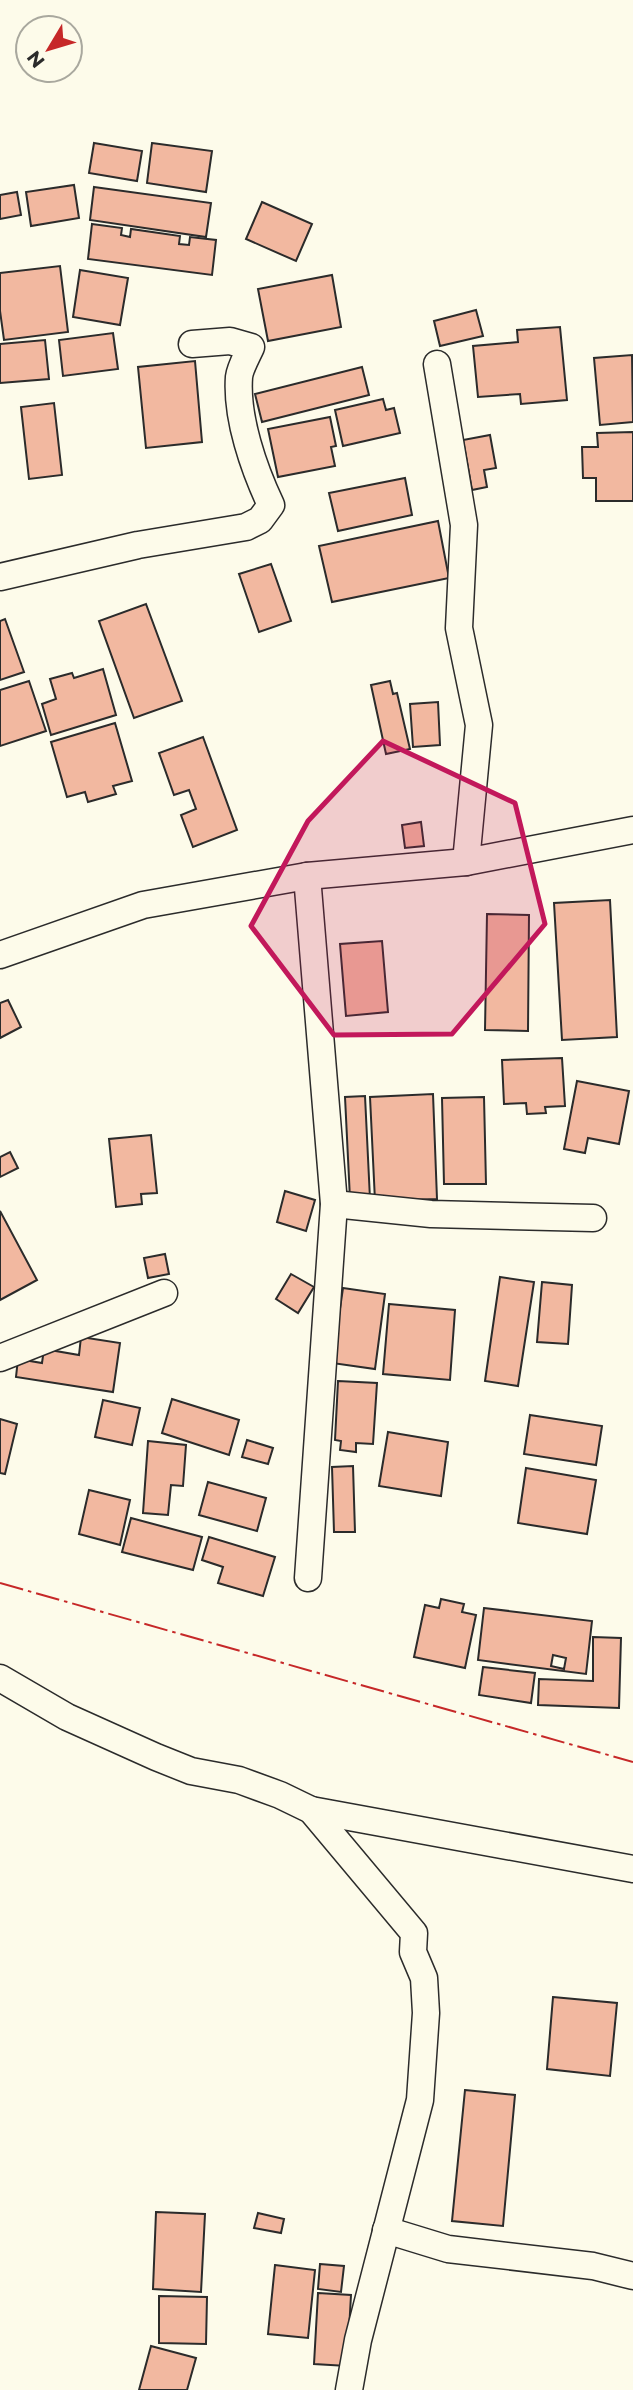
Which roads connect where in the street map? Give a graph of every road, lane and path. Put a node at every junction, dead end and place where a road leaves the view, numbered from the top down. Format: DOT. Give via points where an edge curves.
graph roads {
  1 [pos="192,344"];
  2 [pos="437,364"];
  3 [pos="0,577"];
  4 [pos="633,830"];
  5 [pos="466,862"];
  6 [pos="307,876"];
  7 [pos="0,955"];
  8 [pos="334,1204"];
  9 [pos="593,1218"];
  10 [pos="164,1293"];
  11 [pos="0,1358"];
  12 [pos="309,1578"];
  13 [pos="0,1678"];
  14 [pos="311,1810"];
  15 [pos="633,1869"];
  16 [pos="386,2230"];
  17 [pos="633,2276"];
  18 [pos="349,2390"];
  1 -- 3 [label="street" via="230,341 251,347 239,376 243,428 271,505 261,520 246,527 138,545"];
  2 -- 5 [label="street" via="464,525 459,628 479,725"];
  4 -- 5 [label="street"];
  5 -- 6 [label="street"];
  6 -- 7 [label="street" via="142,905"];
  6 -- 8 [label="street"];
  8 -- 9 [label="street" via="431,1214"];
  8 -- 12 [label="street"];
  10 -- 11 [label="street"];
  13 -- 14 [label="street" via="67,1717 156,1757 239,1780"];
  14 -- 15 [label="street"];
  14 -- 16 [label="street" via="414,1933 413,1952 424,1978 420,2100"];
  16 -- 17 [label="street" via="448,2249 593,2266"];
  16 -- 18 [label="street"];
}
